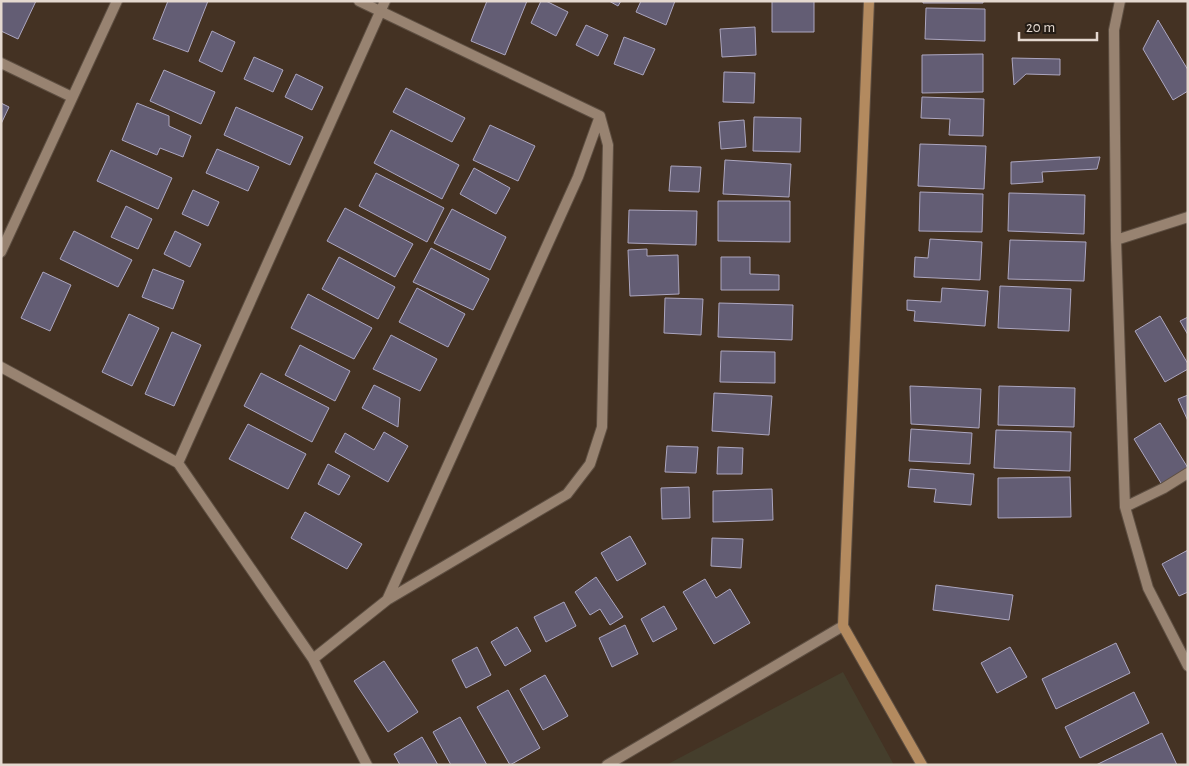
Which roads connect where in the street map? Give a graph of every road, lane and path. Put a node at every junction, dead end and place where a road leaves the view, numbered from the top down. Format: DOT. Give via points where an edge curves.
graph roads {
  1 [pos="117,1"];
  2 [pos="359,1"];
  3 [pos="869,1"];
  4 [pos="1120,1"];
  5 [pos="382,6"];
  6 [pos="1,63"];
  7 [pos="72,97"];
  8 [pos="600,116"];
  9 [pos="1188,217"];
  10 [pos="1116,240"];
  11 [pos="1,252"];
  12 [pos="1,367"];
  13 [pos="178,463"];
  14 [pos="1188,473"];
  15 [pos="1125,507"];
  16 [pos="387,600"];
  17 [pos="843,626"];
  18 [pos="313,659"];
  19 [pos="1188,666"];
  20 [pos="367,765"];
  21 [pos="607,765"];
  22 [pos="922,765"];
  1 -- 7 [label="street"];
  2 -- 5 [label="street"];
  3 -- 17 [label="street"];
  4 -- 10 [label="street" via="1114,30"];
  5 -- 8 [label="street"];
  5 -- 13 [label="street"];
  6 -- 7 [label="street"];
  7 -- 11 [label="street"];
  8 -- 16 [label="street" via="578,177"];
  8 -- 16 [label="street" via="608,145 602,427 590,464 567,494"];
  9 -- 10 [label="street"];
  10 -- 15 [label="street"];
  12 -- 13 [label="street"];
  13 -- 18 [label="street"];
  14 -- 15 [label="street"];
  15 -- 19 [label="street" via="1148,588"];
  16 -- 18 [label="street"];
  17 -- 21 [label="street"];
  17 -- 22 [label="street"];
  18 -- 20 [label="street"];
}
